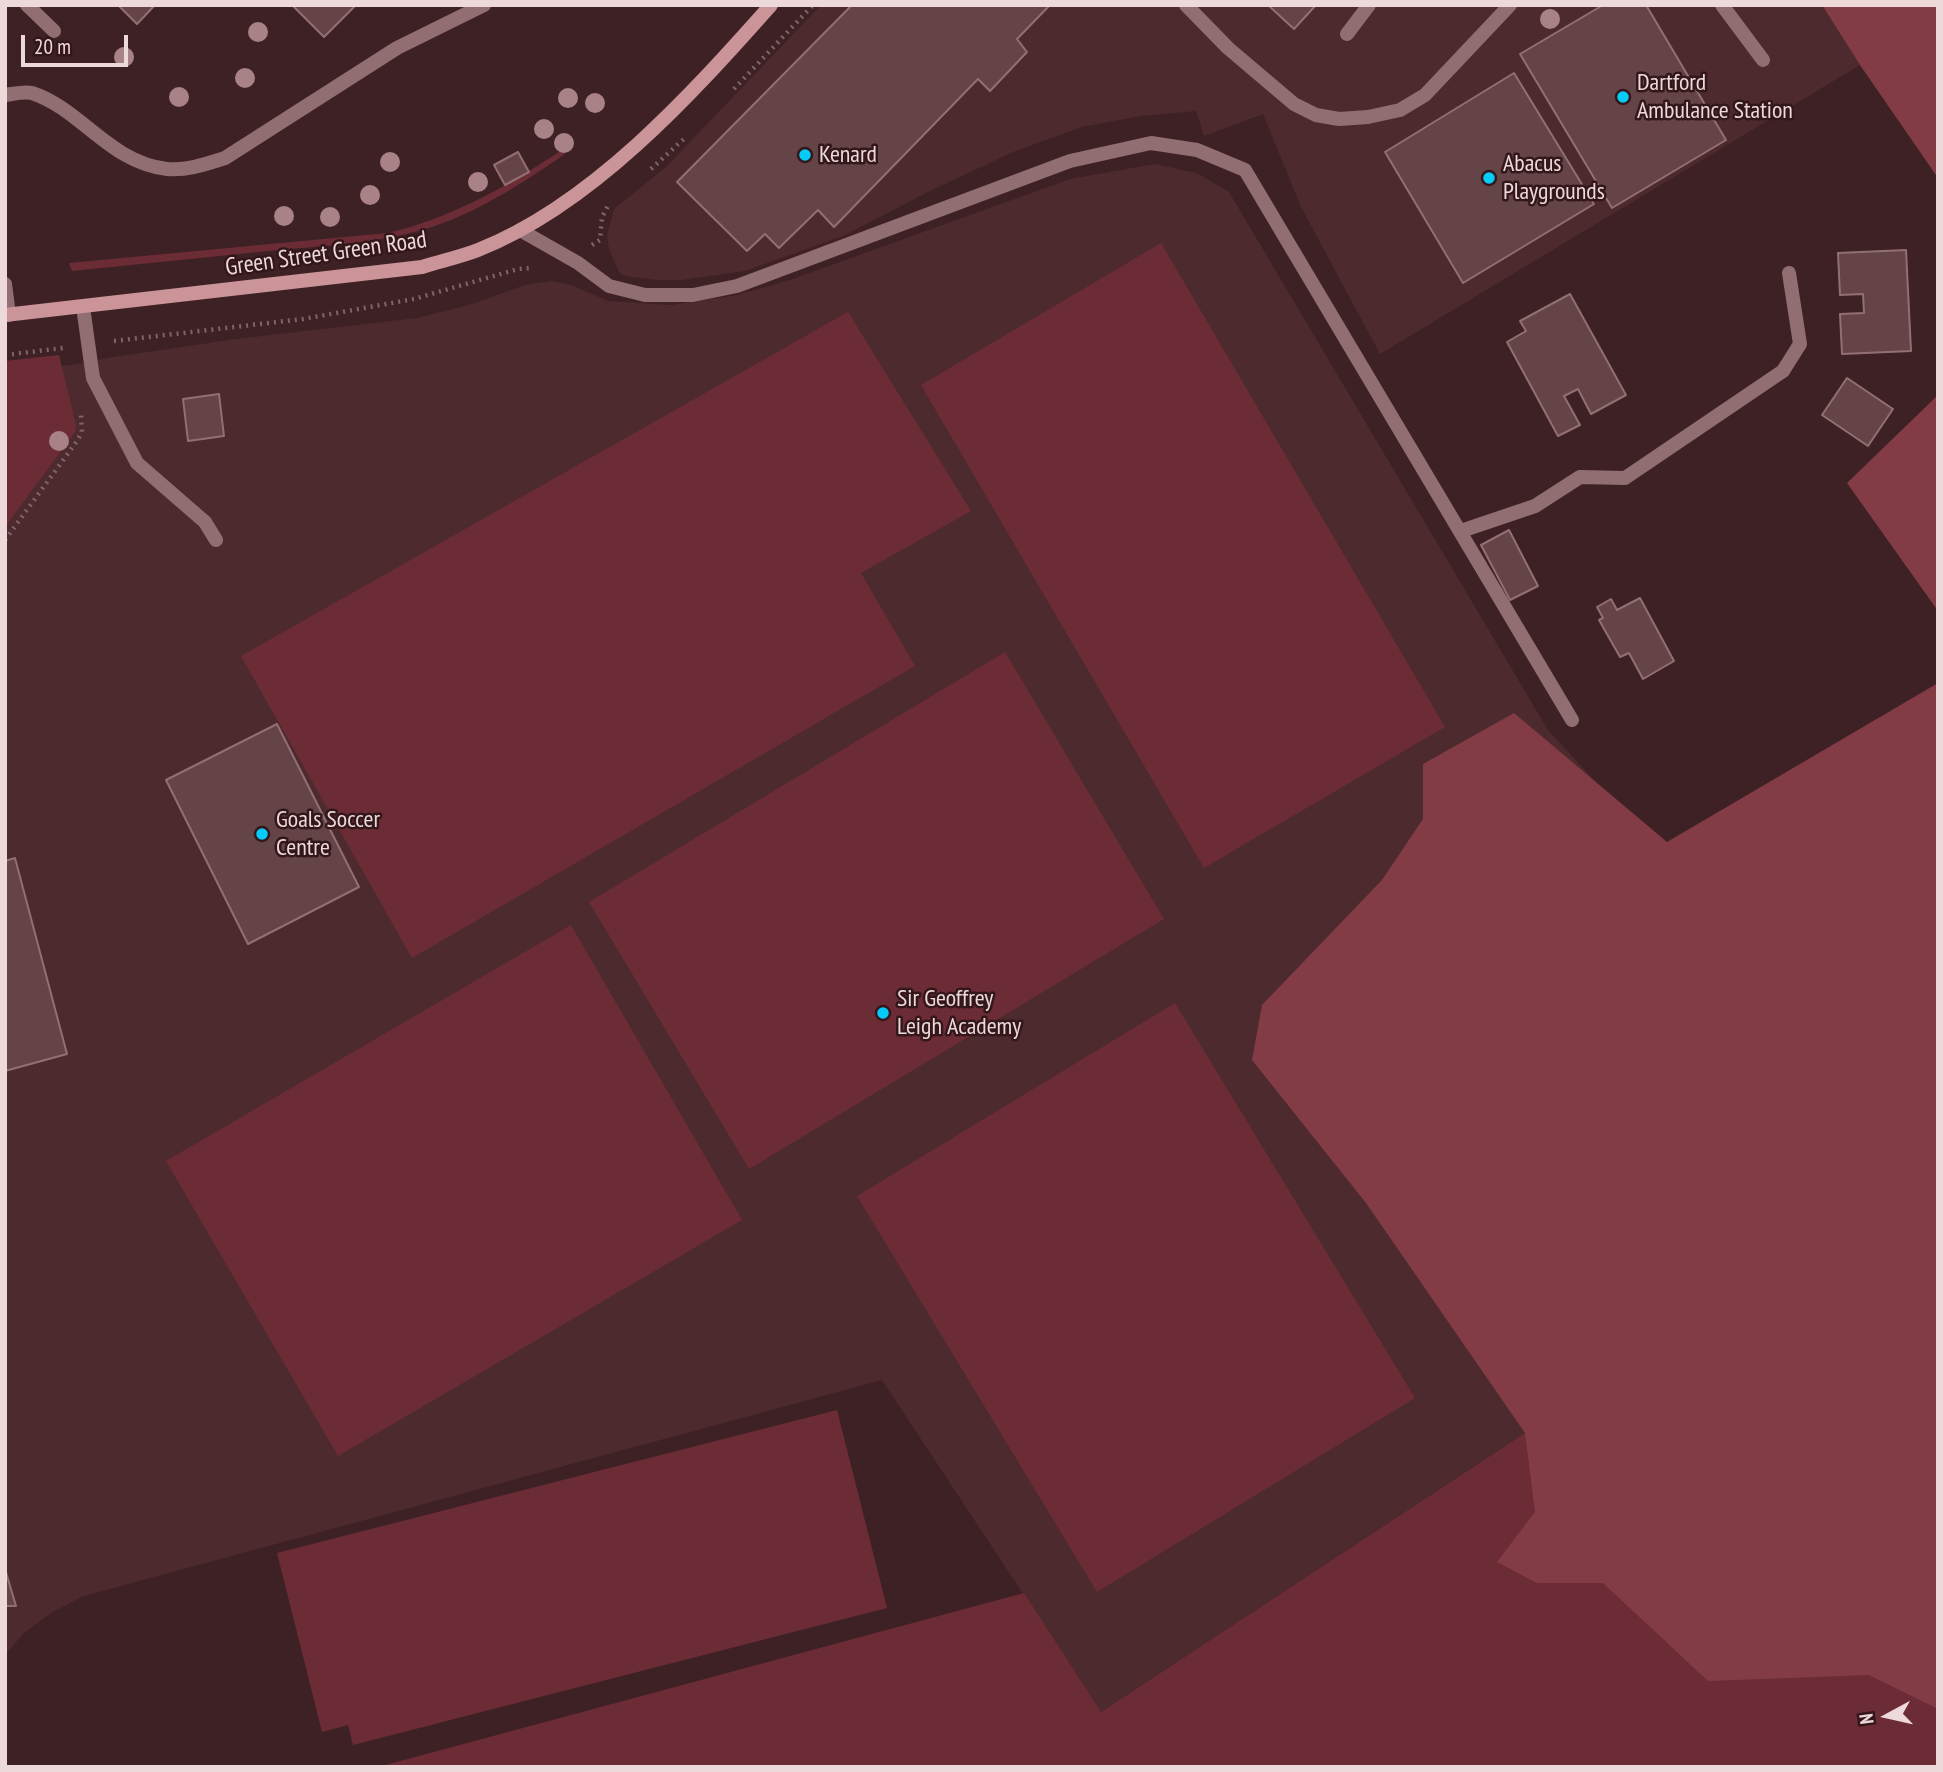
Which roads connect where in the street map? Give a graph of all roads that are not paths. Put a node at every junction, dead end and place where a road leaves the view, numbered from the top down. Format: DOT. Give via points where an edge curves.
graph roads {
  1 [pos="27,5"];
  2 [pos="484,5"];
  3 [pos="771,5"];
  4 [pos="1186,5"];
  5 [pos="1368,5"];
  6 [pos="1487,5"];
  7 [pos="1722,5"];
  8 [pos="1505,11"];
  9 [pos="54,31"];
  10 [pos="1347,34"];
  11 [pos="1763,60"];
  12 [pos="5,95"];
  13 [pos="520,230"];
  14 [pos="1789,273"];
  15 [pos="5,284"];
  16 [pos="83,307"];
  17 [pos="7,315"];
  18 [pos="1461,531"];
  19 [pos="216,540"];
  20 [pos="1572,720"];
  1 -- 9 [label="street"];
  2 -- 12 [label="street" via="397,48 225,159 195,168 166,169 132,158 49,101 29,92"];
  3 -- 13 [label="main road, Green Street Green Road" via="611,167"];
  4 -- 8 [label="street" via="1294,104 1339,119 1400,110 1425,95"];
  5 -- 10 [label="street"];
  6 -- 8 [label="street"];
  7 -- 11 [label="street"];
  13 -- 16 [label="main road, Green Street Green Road" via="478,250 422,267"];
  13 -- 18 [label="street" via="609,286 645,295 693,295 737,286 1070,161 1151,143 1197,150 1245,170"];
  14 -- 18 [label="street" via="1800,344 1783,371 1625,478 1580,477 1535,506"];
  15 -- 17 [label="street"];
  16 -- 17 [label="main road, Green Street Green Road"];
  16 -- 19 [label="street" via="93,378 137,463 205,522"];
  18 -- 20 [label="street"];
}
